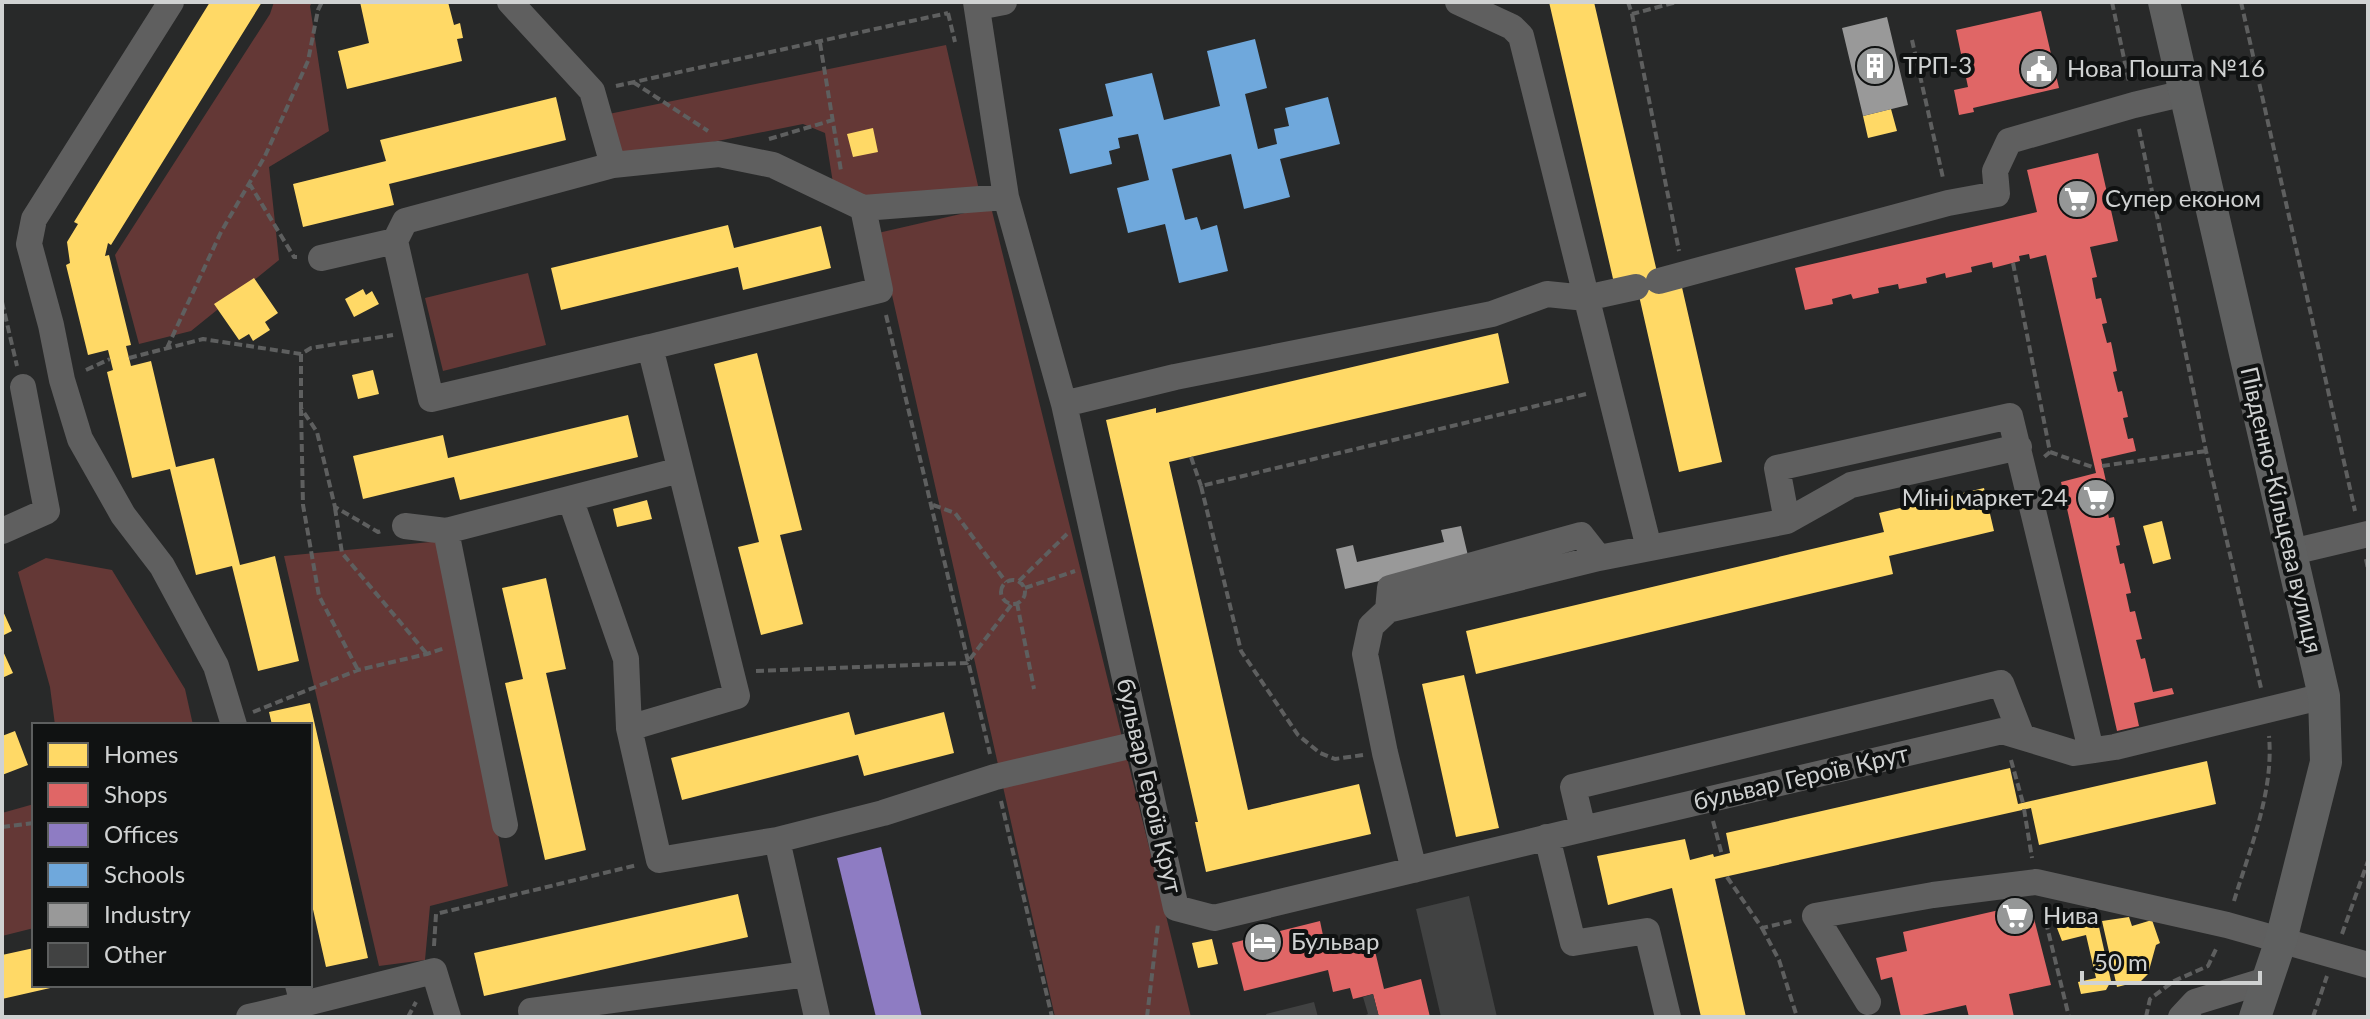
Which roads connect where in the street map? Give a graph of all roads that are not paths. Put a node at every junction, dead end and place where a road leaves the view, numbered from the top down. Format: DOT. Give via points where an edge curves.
graph roads {
  1 [pos="171,2"];
  2 [pos="510,2"];
  3 [pos="1004,2"];
  4 [pos="1458,2"];
  5 [pos="2164,2"];
  6 [pos="977,5"];
  7 [pos="2185,93"];
  8 [pos="613,165"];
  9 [pos="1006,197"];
  10 [pos="854,204"];
  11 [pos="395,241"];
  12 [pos="321,258"];
  13 [pos="1586,298"];
  14 [pos="650,347"];
  15 [pos="62,380"];
  16 [pos="12,389"];
  17 [pos="1064,404"];
  18 [pos="2019,447"];
  19 [pos="680,470"];
  20 [pos="571,501"];
  21 [pos="1787,521"];
  22 [pos="405,526"];
  23 [pos="2,531"];
  24 [pos="446,531"];
  25 [pos="2364,535"];
  26 [pos="1649,548"];
  27 [pos="2292,552"];
  28 [pos="2324,696"];
  29 [pos="233,723"];
  30 [pos="629,728"];
  31 [pos="2012,734"];
  32 [pos="1138,744"];
  33 [pos="2091,750"];
  34 [pos="505,825"];
  35 [pos="1583,829"];
  36 [pos="1547,837"];
  37 [pos="777,840"];
  38 [pos="1414,870"];
  39 [pos="2281,940"];
  40 [pos="2368,965"];
  41 [pos="807,974"];
  42 [pos="2267,980"];
  43 [pos="300,994"];
  44 [pos="1868,1002"];
  45 [pos="531,1011"];
  46 [pos="249,1017"];
  47 [pos="448,1017"];
  48 [pos="817,1017"];
  49 [pos="1668,1017"];
  50 [pos="2181,1017"];
  51 [pos="2255,1017"];
  1 -- 15 [label="street" via="34,219 29,244"];
  2 -- 8 [label="street" via="592,91"];
  3 -- 6 [label="street"];
  4 -- 13 [label="street" via="1521,36"];
  5 -- 7 [label="main road, Південно-Кільцева вулиця"];
  6 -- 9 [label="street, бульвар Героїв Крут"];
  7 -- 13 [label="street" via="2009,141 1995,171 1997,194"];
  7 -- 27 [label="main road, Південно-Кільцева вулиця"];
  8 -- 10 [label="street" via="719,154 773,165"];
  8 -- 11 [label="street" via="405,221"];
  9 -- 10 [label="street"];
  9 -- 17 [label="street, бульвар Героїв Крут"];
  10 -- 14 [label="street" via="880,290"];
  11 -- 12 [label="street"];
  11 -- 14 [label="street" via="431,399"];
  13 -- 17 [label="street" via="1547,294 1492,314"];
  13 -- 26 [label="street"];
  14 -- 19 [label="street"];
  15 -- 16 [label="street"];
  15 -- 29 [label="street" via="80,439 123,515 162,566 216,666"];
  16 -- 23 [label="street" via="47,511"];
  17 -- 32 [label="street, бульвар Героїв Крут"];
  18 -- 21 [label="street" via="1851,485"];
  18 -- 21 [label="street" via="2010,416 1777,468"];
  18 -- 33 [label="street"];
  19 -- 20 [label="street"];
  19 -- 30 [label="street" via="737,696"];
  20 -- 24 [label="street"];
  20 -- 30 [label="street" via="626,659"];
  21 -- 26 [label="street"];
  22 -- 24 [label="street"];
  24 -- 34 [label="street"];
  25 -- 27 [label="street"];
  26 -- 38 [label="street" via="1388,610 1371,626 1365,654"];
  27 -- 28 [label="main road, Південно-Кільцева вулиця"];
  28 -- 33 [label="street"];
  28 -- 39 [label="main road, Південно-Кільцева вулиця" via="2326,762"];
  30 -- 37 [label="street" via="659,860"];
  31 -- 33 [label="street" via="2074,753"];
  31 -- 35 [label="street, бульвар Героїв Крут"];
  31 -- 35 [label="street" via="2001,683 1573,787"];
  32 -- 37 [label="street" via="995,777"];
  32 -- 38 [label="street, бульвар Героїв Крут" via="1176,908 1214,918"];
  35 -- 36 [label="street, бульвар Героїв Крут"];
  36 -- 38 [label="street, бульвар Героїв Крут"];
  36 -- 49 [label="street" via="1573,943 1647,931"];
  37 -- 41 [label="street"];
  39 -- 40 [label="street"];
  39 -- 42 [label="main road, Південно-Кільцева вулиця"];
  39 -- 44 [label="street" via="2036,882 1815,916"];
  41 -- 45 [label="street"];
  41 -- 48 [label="street"];
  42 -- 50 [label="street" via="2195,1002"];
  42 -- 51 [label="main road, Південно-Кільцева вулиця"];
  43 -- 46 [label="street"];
  43 -- 47 [label="street" via="434,971"];
}
